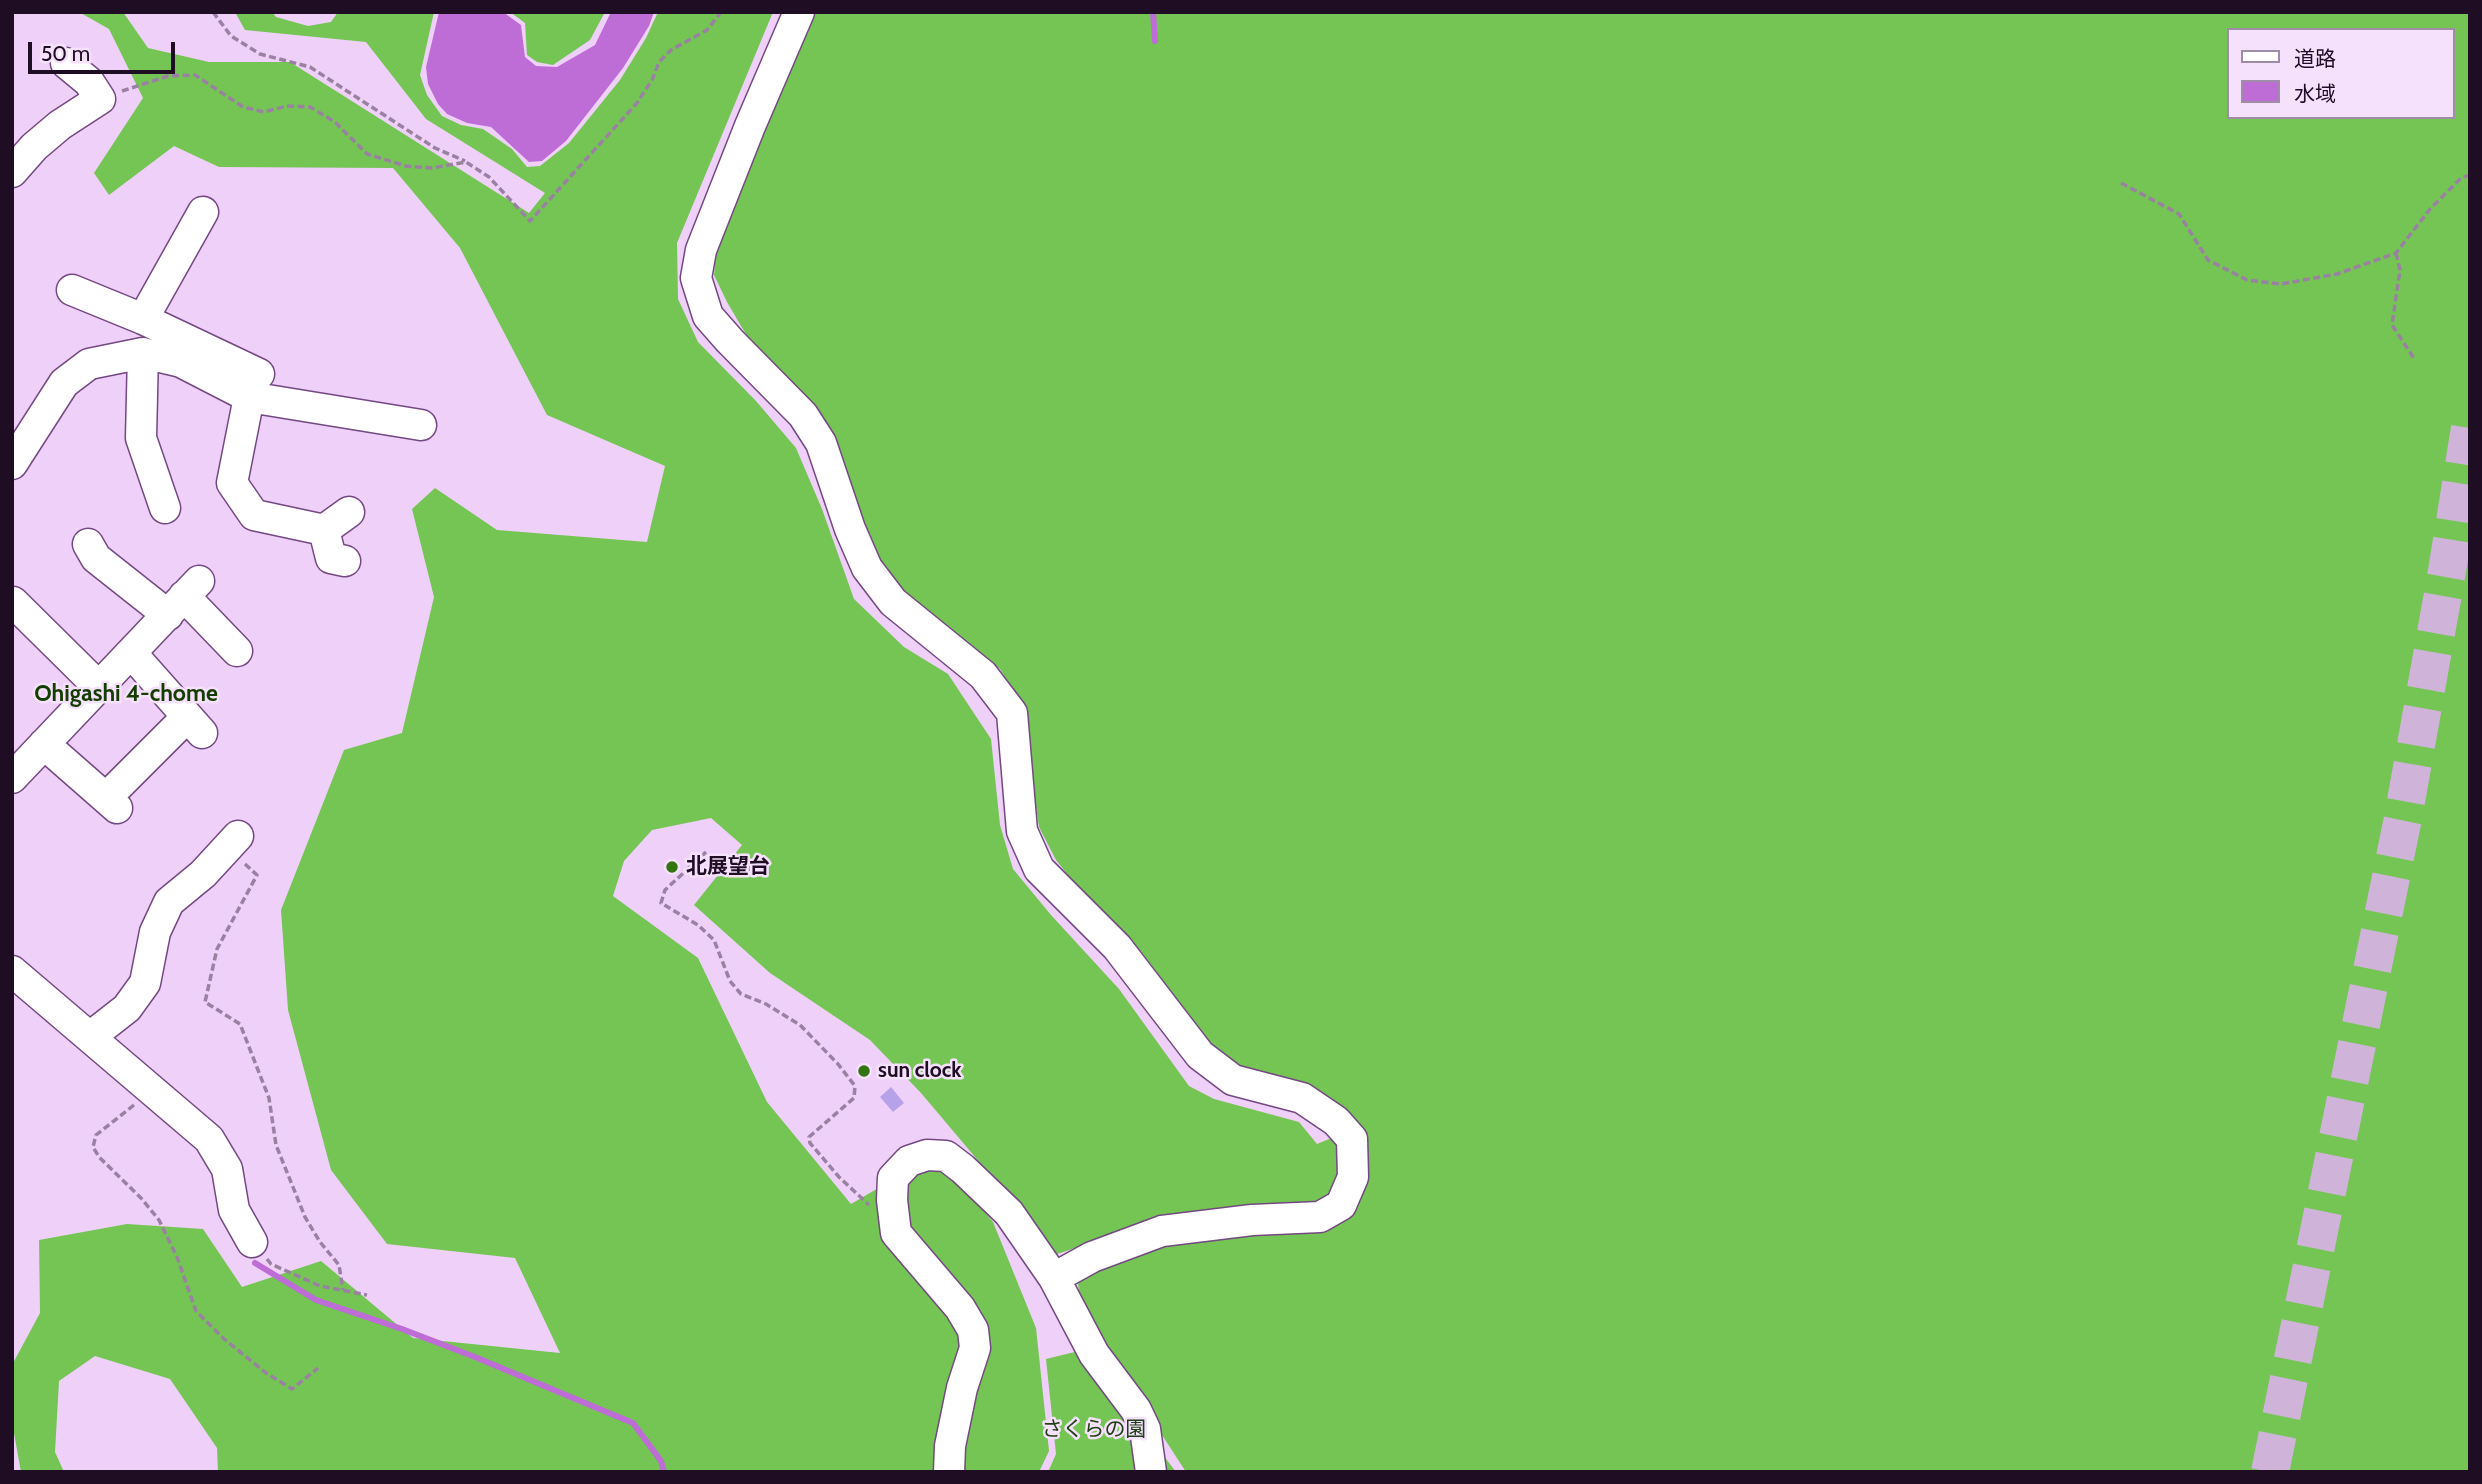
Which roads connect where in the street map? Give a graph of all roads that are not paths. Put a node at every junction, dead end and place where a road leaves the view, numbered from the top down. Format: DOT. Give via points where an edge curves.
graph roads {
  1 [pos="799,12"];
  2 [pos="66,63"];
  3 [pos="12,172"];
  4 [pos="203,212"];
  5 [pos="72,290"];
  6 [pos="143,319"];
  7 [pos="199,349"];
  8 [pos="143,353"];
  9 [pos="254,386"];
  10 [pos="421,425"];
  11 [pos="15,455"];
  12 [pos="165,508"];
  13 [pos="349,512"];
  14 [pos="324,530"];
  15 [pos="88,544"];
  16 [pos="345,561"];
  17 [pos="183,597"];
  18 [pos="13,602"];
  19 [pos="237,651"];
  20 [pos="132,654"];
  21 [pos="99,687"];
  22 [pos="44,744"];
  23 [pos="12,778"];
  24 [pos="232,842"];
  25 [pos="12,971"];
  26 [pos="90,1037"];
  27 [pos="252,1242"];
  28 [pos="1054,1278"];
  29 [pos="949,1472"];
  30 [pos="1151,1472"];
  1 -- 28 [label="street" via="701,250 696,278 708,316 803,415 821,443 867,568 893,602 983,675 1012,713 1022,831 1039,869 1117,947 1200,1055 1233,1080 1302,1098 1336,1121 1352,1139 1353,1177 1341,1205 1320,1217 1162,1231 1092,1257"];
  2 -- 3 [label="street" via="89,82 100,99 60,125"];
  4 -- 6 [label="street"];
  5 -- 6 [label="street"];
  6 -- 7 [label="street"];
  7 -- 8 [label="street" via="180,362"];
  7 -- 9 [label="street"];
  8 -- 11 [label="street" via="89,364 64,383"];
  8 -- 12 [label="street" via="141,438"];
  9 -- 10 [label="street"];
  9 -- 14 [label="street" via="232,483 254,515"];
  13 -- 14 [label="street"];
  14 -- 16 [label="street" via="331,558"];
  15 -- 17 [label="street" via="96,558"];
  17 -- 19 [label="street"];
  17 -- 20 [label="street"];
  18 -- 21 [label="street"];
  20 -- 21 [label="street"];
  20 -- 22 [label="street" via="195,725 111,803"];
  21 -- 22 [label="street"];
  22 -- 23 [label="street"];
  24 -- 26 [label="street" via="169,902 155,932 145,983 127,1008"];
  25 -- 26 [label="street"];
  26 -- 27 [label="street" via="209,1139 227,1169 234,1210"];
  28 -- 29 [label="street" via="1009,1213 946,1156 927,1154 909,1161 893,1178 896,1230 960,1308 973,1331 975,1348 962,1388"];
  28 -- 30 [label="street" via="1094,1354 1136,1410 1145,1429"];
}
